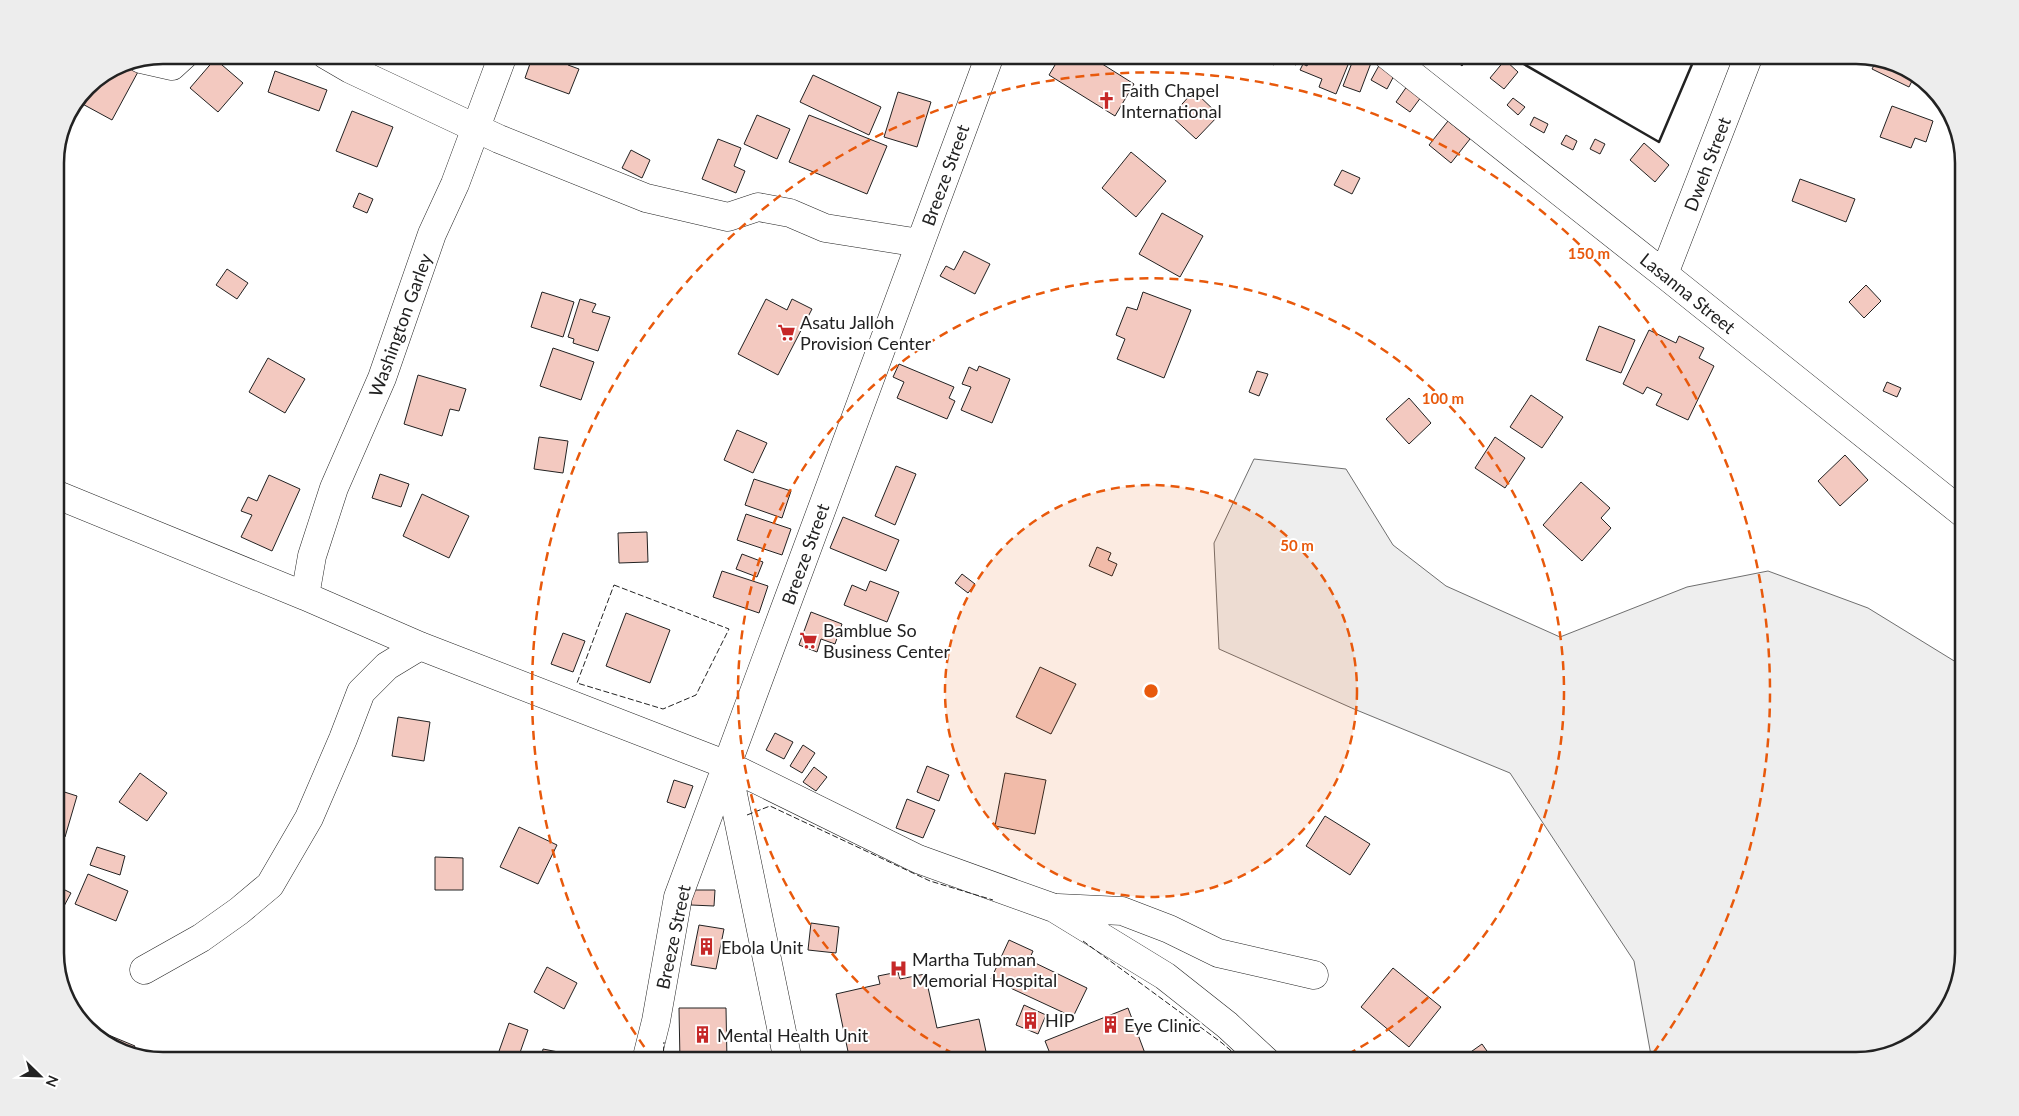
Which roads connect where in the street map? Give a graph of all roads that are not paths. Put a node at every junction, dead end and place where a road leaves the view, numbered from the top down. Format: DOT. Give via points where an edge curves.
graph roads {
  1 [pos="342,64"];
  2 [pos="500,64"];
  3 [pos="987,64"];
  4 [pos="1398,64"];
  5 [pos="1746,64"];
  6 [pos="475,127"];
  7 [pos="920,243"];
  8 [pos="1664,274"];
  9 [pos="64,498"];
  10 [pos="1955,507"];
  11 [pos="305,596"];
  12 [pos="420,646"];
  13 [pos="727,765"];
  14 [pos="1054,908"];
  15 [pos="144,970"];
  16 [pos="1314,975"];
  17 [pos="648,1052"];
  18 [pos="786,1052"];
  19 [pos="1256,1052"];
  1 -- 6 [label="street"];
  2 -- 6 [label="street, Washington Garley"];
  3 -- 7 [label="street, Breeze Street"];
  4 -- 8 [label="street, Lasanna Street"];
  5 -- 8 [label="street, Dweh Street"];
  6 -- 7 [label="street" via="615,186 668,204 728,217 758,207 790,213 825,228"];
  6 -- 11 [label="street, Washington Garley" via="455,184 432,234 382,378 334,488 312,556"];
  7 -- 13 [label="street, Breeze Street"];
  8 -- 10 [label="street, Lasanna Street"];
  9 -- 11 [label="street"];
  11 -- 12 [label="street"];
  12 -- 13 [label="street"];
  12 -- 15 [label="street" via="387,666 361,692 309,818 270,885 201,938"];
  13 -- 14 [label="street" via="918,859"];
  13 -- 17 [label="street, Breeze Street" via="678,897"];
  13 -- 18 [label="street"];
  14 -- 16 [label="street" via="1122,911 1218,953"];
  14 -- 19 [label="street" via="1165,976"];
}
